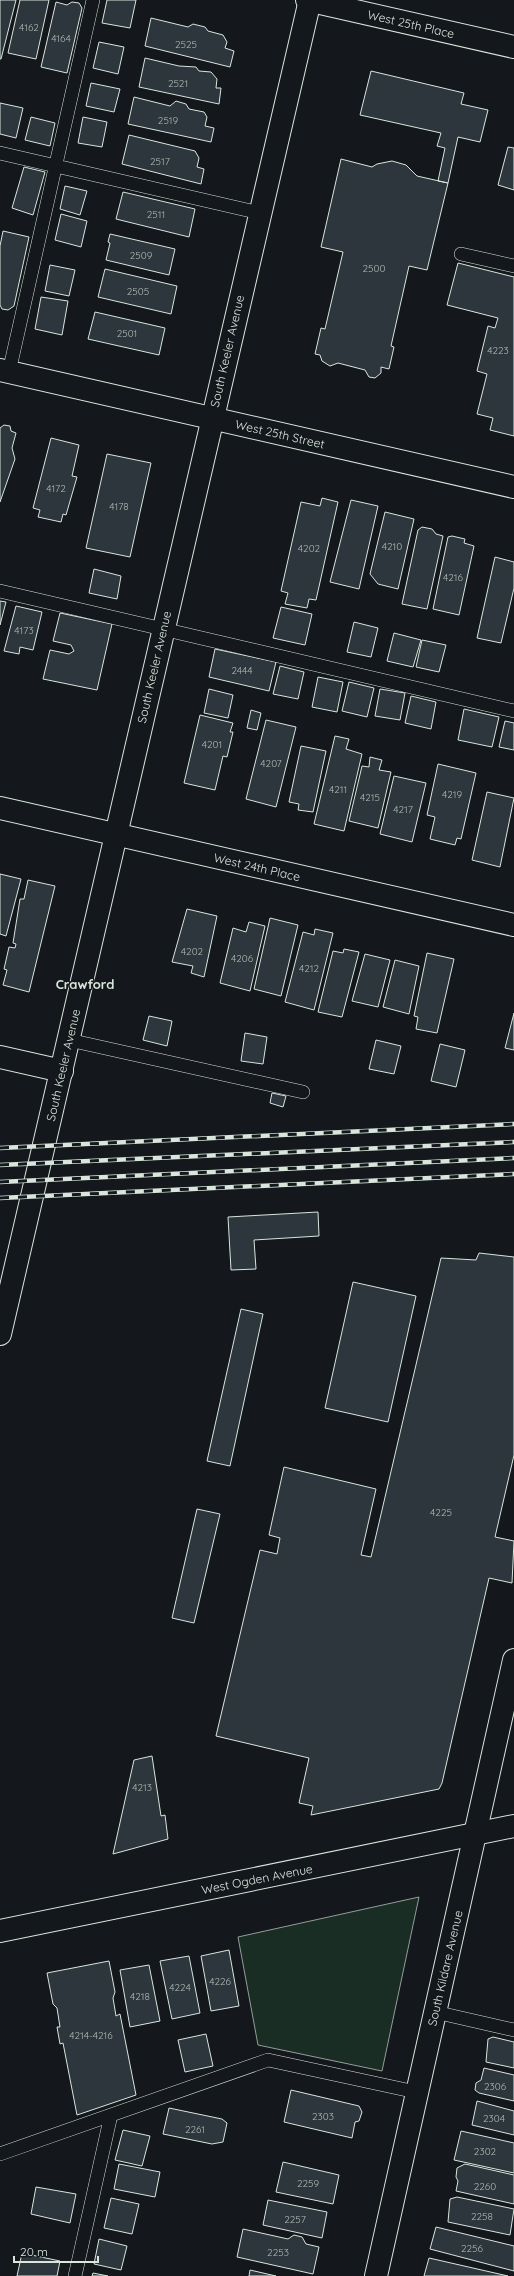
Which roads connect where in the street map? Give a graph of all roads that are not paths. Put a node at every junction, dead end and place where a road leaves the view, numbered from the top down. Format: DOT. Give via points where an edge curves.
graph roads {
  1 [pos="93,0"];
  2 [pos="309,0"];
  3 [pos="514,47"];
  4 [pos="0,153"];
  5 [pos="56,166"];
  6 [pos="260,213"];
  7 [pos="461,254"];
  8 [pos="514,266"];
  9 [pos="5,371"];
  10 [pos="212,418"];
  11 [pos="514,487"];
  12 [pos="0,591"];
  13 [pos="162,629"];
  14 [pos="514,711"];
  15 [pos="0,808"];
  16 [pos="115,834"];
  17 [pos="514,925"];
  18 [pos="69,1040"];
  19 [pos="0,1057"];
  20 [pos="62,1071"];
  21 [pos="303,1092"];
  22 [pos="0,1334"];
  23 [pos="514,1660"];
  24 [pos="514,1826"];
  25 [pos="475,1835"];
  26 [pos="0,1931"];
  27 [pos="435,2012"];
  28 [pos="514,2030"];
  29 [pos="416,2092"];
  30 [pos="111,2115"];
  31 [pos="0,2154"];
  32 [pos="74,2276"];
  33 [pos="376,2276"];
  1 -- 5 [label="lane"];
  2 -- 3 [label="street, West 25th Place"];
  2 -- 6 [label="street, South Keeler Avenue"];
  4 -- 5 [label="lane"];
  5 -- 6 [label="lane"];
  5 -- 9 [label="lane"];
  6 -- 10 [label="street, South Keeler Avenue"];
  7 -- 8 [label="lane"];
  9 -- 10 [label="street, West 25th Street"];
  10 -- 11 [label="street, West 25th Street"];
  10 -- 13 [label="street, South Keeler Avenue"];
  12 -- 13 [label="lane"];
  13 -- 14 [label="lane"];
  13 -- 16 [label="street, South Keeler Avenue"];
  15 -- 16 [label="street, West 24th Place"];
  16 -- 17 [label="street, West 24th Place"];
  16 -- 18 [label="street, South Keeler Avenue"];
  18 -- 20 [label="street, South Keeler Avenue"];
  18 -- 21 [label="lane"];
  19 -- 20 [label="street"];
  20 -- 22 [label="street, South Keeler Avenue"];
  23 -- 25 [label="street, South Kildare Avenue"];
  24 -- 25 [label="street, West Ogden Avenue"];
  25 -- 26 [label="street, West Ogden Avenue"];
  25 -- 27 [label="street, South Kildare Avenue"];
  27 -- 28 [label="lane"];
  27 -- 29 [label="street, South Kildare Avenue"];
  29 -- 30 [label="lane" via="268,2060"];
  29 -- 33 [label="street, South Kildare Avenue"];
  30 -- 31 [label="lane"];
  30 -- 32 [label="lane"];
}
